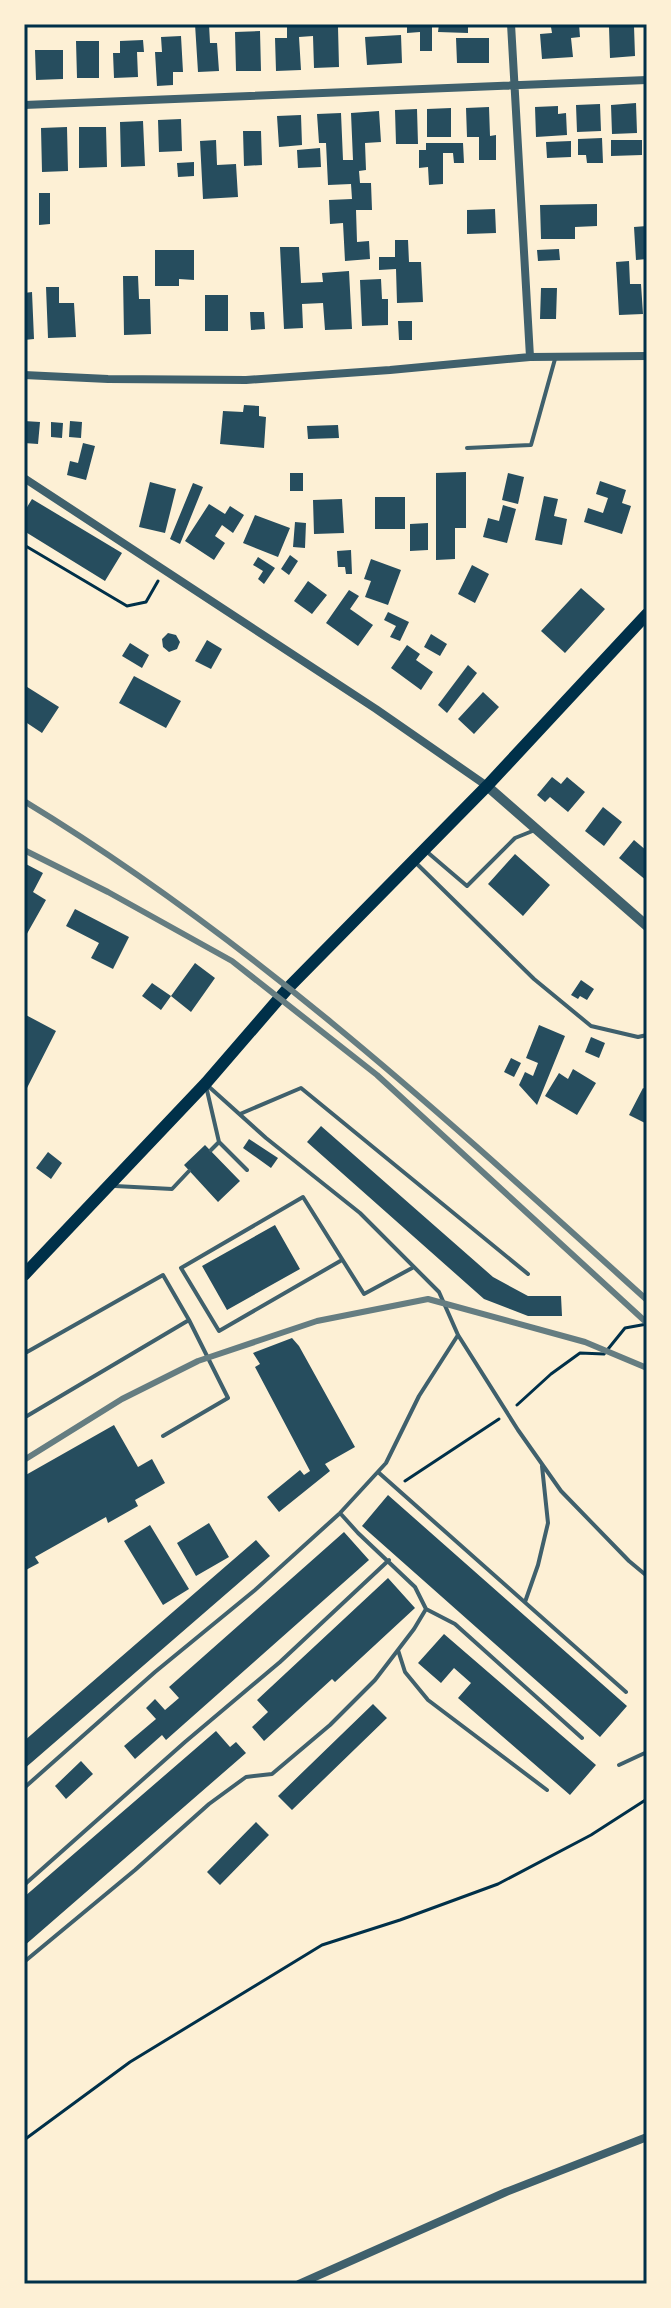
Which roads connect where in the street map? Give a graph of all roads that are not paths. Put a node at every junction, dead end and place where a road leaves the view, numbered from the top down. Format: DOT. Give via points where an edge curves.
graph roads {
  1 [pos="511,24"];
  2 [pos="647,80"];
  3 [pos="514,85"];
  4 [pos="24,105"];
  5 [pos="647,356"];
  6 [pos="530,357"];
  7 [pos="556,357"];
  8 [pos="24,375"];
  9 [pos="467,448"];
  10 [pos="24,478"];
  11 [pos="644,622"];
  12 [pos="487,786"];
  13 [pos="536,830"];
  14 [pos="425,849"];
  15 [pos="414,861"];
  16 [pos="647,926"];
  17 [pos="647,1035"];
  18 [pos="206,1083"];
  19 [pos="240,1114"];
  20 [pos="219,1142"];
  21 [pos="211,1150"];
  22 [pos="247,1170"];
  23 [pos="189,1171"];
  24 [pos="109,1185"];
  25 [pos="342,1260"];
  26 [pos="414,1267"];
  27 [pos="528,1274"];
  28 [pos="24,1275"];
  29 [pos="189,1320"];
  30 [pos="458,1335"];
  31 [pos="24,1348"];
  32 [pos="27,1416"];
  33 [pos="163,1436"];
  34 [pos="542,1464"];
  35 [pos="378,1472"];
  36 [pos="340,1513"];
  37 [pos="389,1560"];
  38 [pos="647,1576"];
  39 [pos="525,1603"];
  40 [pos="426,1609"];
  41 [pos="398,1650"];
  42 [pos="626,1692"];
  43 [pos="582,1738"];
  44 [pos="647,1752"];
  45 [pos="619,1765"];
  46 [pos="24,1788"];
  47 [pos="547,1790"];
  48 [pos="24,1885"];
  49 [pos="24,1962"];
  50 [pos="647,2137"];
  51 [pos="299,2284"];
  1 -- 3 [label="street"];
  2 -- 3 [label="street"];
  3 -- 4 [label="street"];
  3 -- 6 [label="street"];
  5 -- 7 [label="street"];
  6 -- 7 [label="street"];
  6 -- 8 [label="street" via="246,380"];
  7 -- 9 [label="lane" via="531,445"];
  10 -- 12 [label="street"];
  11 -- 12 [label="main road"];
  12 -- 13 [label="street"];
  12 -- 14 [label="main road"];
  13 -- 14 [label="lane" via="515,838 467,886"];
  13 -- 16 [label="street"];
  14 -- 15 [label="main road"];
  15 -- 17 [label="lane" via="534,979 591,1026"];
  15 -- 18 [label="main road" via="289,987"];
  18 -- 19 [label="lane"];
  18 -- 20 [label="lane"];
  18 -- 24 [label="main road"];
  19 -- 26 [label="lane" via="360,1213"];
  19 -- 27 [label="lane" via="301,1088"];
  20 -- 21 [label="lane"];
  20 -- 22 [label="lane"];
  23 -- 24 [label="lane" via="172,1189"];
  24 -- 28 [label="main road"];
  25 -- 25 [label="lane" via="303,1197 181,1268 219,1331"];
  25 -- 26 [label="lane" via="364,1294"];
  26 -- 30 [label="lane" via="439,1292"];
  29 -- 31 [label="lane" via="163,1275 27,1352"];
  29 -- 32 [label="lane"];
  29 -- 33 [label="lane" via="228,1398"];
  30 -- 34 [label="lane"];
  30 -- 35 [label="lane"];
  34 -- 38 [label="lane" via="561,1491"];
  34 -- 39 [label="lane" via="548,1523"];
  35 -- 36 [label="lane"];
  35 -- 39 [label="lane"];
  36 -- 37 [label="lane"];
  36 -- 46 [label="lane"];
  37 -- 40 [label="lane" via="415,1587"];
  37 -- 48 [label="lane"];
  39 -- 42 [label="lane"];
  40 -- 41 [label="lane"];
  40 -- 43 [label="lane" via="455,1624"];
  41 -- 47 [label="lane" via="405,1672 428,1700"];
  41 -- 49 [label="lane" via="330,1725 272,1774 246,1777 209,1804"];
  44 -- 45 [label="lane"];
  50 -- 51 [label="street" via="506,2192"];
}
